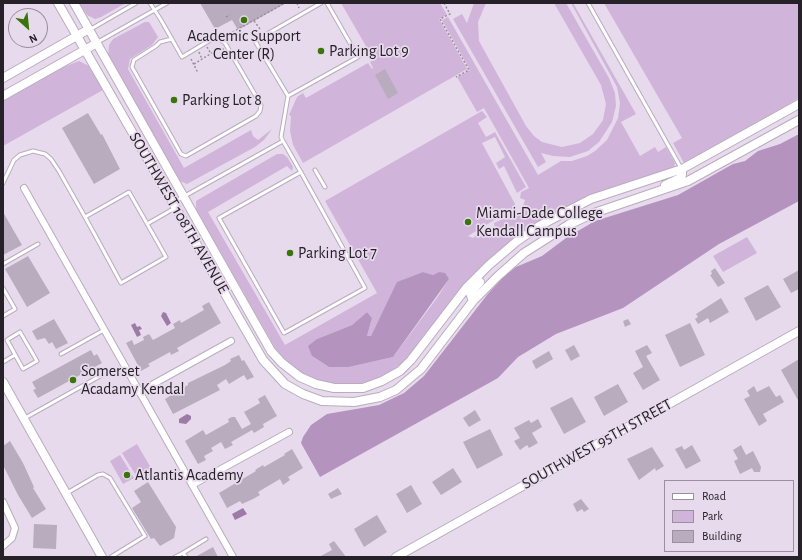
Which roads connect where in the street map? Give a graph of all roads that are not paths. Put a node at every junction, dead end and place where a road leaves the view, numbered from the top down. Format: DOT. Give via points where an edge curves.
graph roads {
  1 [pos="58,3"];
  2 [pos="74,3"];
  3 [pos="136,3"];
  4 [pos="150,3"];
  5 [pos="167,3"];
  6 [pos="321,3"];
  7 [pos="328,3"];
  8 [pos="588,3"];
  9 [pos="154,11"];
  10 [pos="89,29"];
  11 [pos="77,36"];
  12 [pos="172,39"];
  13 [pos="97,43"];
  14 [pos="85,50"];
  15 [pos="3,78"];
  16 [pos="3,96"];
  17 [pos="288,96"];
  18 [pos="799,104"];
  19 [pos="799,120"];
  20 [pos="283,141"];
  21 [pos="682,169"];
  22 [pos="315,170"];
  23 [pos="301,172"];
  24 [pos="3,184"];
  25 [pos="325,187"];
  26 [pos="24,188"];
  27 [pos="184,196"];
  28 [pos="643,196"];
  29 [pos="174,206"];
  30 [pos="84,217"];
  31 [pos="147,224"];
  32 [pos="38,244"];
  33 [pos="3,264"];
  34 [pos="486,268"];
  35 [pos="3,288"];
  36 [pos="472,301"];
  37 [pos="3,316"];
  38 [pos="104,330"];
  39 [pos="799,331"];
  40 [pos="231,341"];
  41 [pos="61,354"];
  42 [pos="15,355"];
  43 [pos="3,362"];
  44 [pos="109,372"];
  45 [pos="3,382"];
  46 [pos="139,392"];
  47 [pos="24,418"];
  48 [pos="289,432"];
  49 [pos="192,486"];
  50 [pos="66,494"];
  51 [pos="3,502"];
  52 [pos="206,539"];
  53 [pos="3,546"];
  54 [pos="183,552"];
  55 [pos="102,557"];
  56 [pos="111,557"];
  57 [pos="175,557"];
  58 [pos="186,557"];
  59 [pos="233,557"];
  60 [pos="396,557"];
  1 -- 11 [label="street, SOUTHWEST 108TH AVENUE"];
  2 -- 10 [label="street, SOUTHWEST 108TH AVENUE"];
  3 -- 10 [label="lane"];
  4 -- 9 [label="lane"];
  5 -- 9 [label="lane"];
  6 -- 17 [label="lane" via="256,40"];
  7 -- 17 [label="lane" via="358,57"];
  8 -- 21 [label="lane"];
  9 -- 12 [label="lane"];
  9 -- 13 [label="lane"];
  10 -- 11 [label="street"];
  10 -- 13 [label="street, SOUTHWEST 108TH AVENUE"];
  11 -- 14 [label="street, SOUTHWEST 108TH AVENUE"];
  11 -- 15 [label="street"];
  12 -- 12 [label="lane" via="160,42 134,60 132,67 181,154 186,156 256,116 261,105 224,41 212,39 182,57"];
  13 -- 14 [label="street"];
  13 -- 27 [label="street, SOUTHWEST 108TH AVENUE"];
  14 -- 16 [label="street"];
  14 -- 29 [label="street, SOUTHWEST 108TH AVENUE"];
  17 -- 20 [label="lane" via="280,132"];
  18 -- 21 [label="street"];
  19 -- 28 [label="street" via="695,178"];
  20 -- 23 [label="lane"];
  20 -- 27 [label="lane"];
  21 -- 28 [label="street" via="680,178"];
  21 -- 34 [label="street, SOUTHWEST 108TH AVENUE" via="612,191 575,206 527,234"];
  22 -- 25 [label="lane"];
  23 -- 23 [label="lane" via="219,218 284,334 366,288"];
  24 -- 30 [label="lane" via="20,155 31,151 42,153 51,159 59,171"];
  26 -- 38 [label="street"];
  27 -- 29 [label="lane"];
  27 -- 34 [label="street, SOUTHWEST 108TH AVENUE" via="271,351 293,372 308,381 324,386 363,388 400,371 458,298"];
  28 -- 36 [label="street" via="594,213 556,232 517,258"];
  29 -- 31 [label="lane"];
  29 -- 36 [label="street, SOUTHWEST 108TH AVENUE" via="262,360 285,384 302,394 341,403 380,397 402,386 421,369"];
  30 -- 31 [label="lane" via="129,192"];
  30 -- 31 [label="lane" via="121,283 166,257"];
  32 -- 33 [label="lane"];
  34 -- 36 [label="street" via="484,278 470,293"];
  35 -- 37 [label="lane" via="15,309"];
  38 -- 41 [label="lane"];
  38 -- 46 [label="street"];
  39 -- 60 [label="street, SOUTHWEST 95TH STREET"];
  40 -- 46 [label="street"];
  42 -- 42 [label="lane" via="23,369 37,361 20,332 7,340"];
  42 -- 43 [label="lane"];
  44 -- 47 [label="lane"];
  45 -- 47 [label="street"];
  46 -- 49 [label="street"];
  47 -- 50 [label="street"];
  48 -- 49 [label="street"];
  49 -- 59 [label="street"];
  50 -- 55 [label="street"];
  50 -- 56 [label="lane" via="98,475 103,474 110,478 145,536"];
  51 -- 53 [label="street" via="15,528 13,536"];
  52 -- 54 [label="lane"];
  54 -- 57 [label="lane"];
  54 -- 58 [label="lane"];
}
